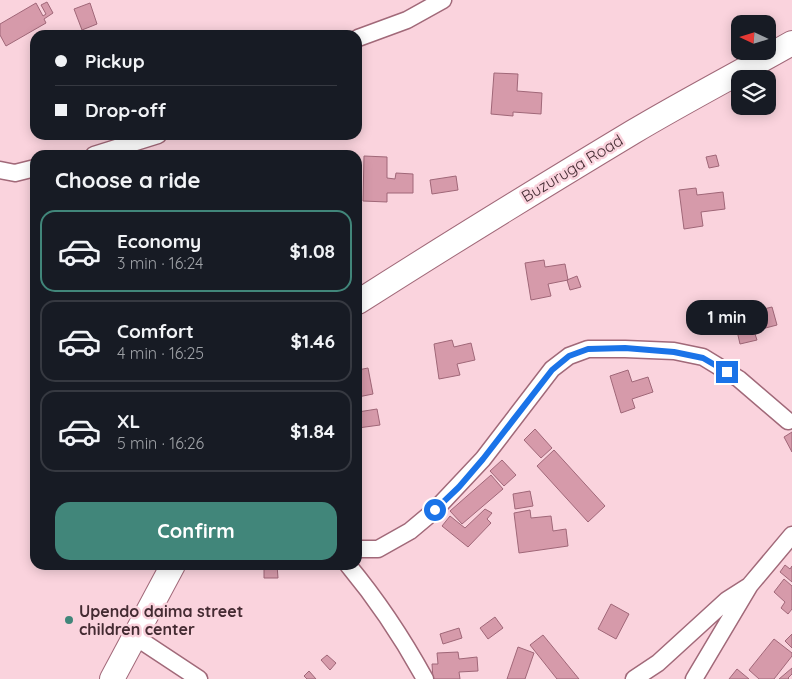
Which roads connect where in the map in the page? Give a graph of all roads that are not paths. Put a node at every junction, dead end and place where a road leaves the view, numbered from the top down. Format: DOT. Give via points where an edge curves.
graph roads {
  1 [pos="443,0"];
  2 [pos="362,37"];
  3 [pos="792,43"];
  4 [pos="142,140"];
  5 [pos="110,150"];
  6 [pos="30,169"];
  7 [pos="0,170"];
  8 [pos="362,299"];
  9 [pos="788,421"];
  10 [pos="792,535"];
  11 [pos="362,549"];
  12 [pos="170,570"];
  13 [pos="352,570"];
  14 [pos="750,586"];
  15 [pos="134,636"];
  16 [pos="112,679"];
  17 [pos="199,679"];
  18 [pos="426,679"];
  19 [pos="634,679"];
  20 [pos="694,679"];
  1 -- 2 [label="street" via="407,20"];
  3 -- 8 [label="main road, Buzuruga Road" via="722,80 517,201"];
  4 -- 5 [label="street"];
  6 -- 7 [label="street" via="15,173"];
  9 -- 11 [label="street" via="739,379 703,358 625,348 588,349 569,356 552,370 483,459 435,510 410,531 378,549"];
  10 -- 14 [label="street"];
  12 -- 15 [label="main road"];
  13 -- 18 [label="street" via="380,604"];
  14 -- 19 [label="street" via="727,600 658,663"];
  14 -- 20 [label="street"];
  15 -- 16 [label="main road"];
  15 -- 17 [label="street"];
}
